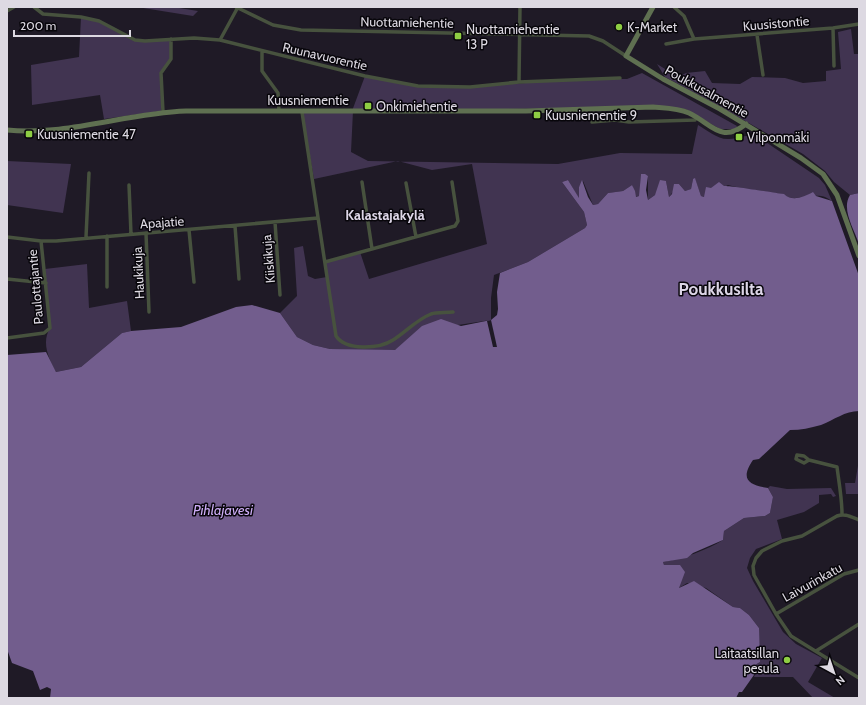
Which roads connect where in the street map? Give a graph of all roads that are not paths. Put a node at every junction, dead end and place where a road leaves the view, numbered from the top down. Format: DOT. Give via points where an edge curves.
graph roads {
  1 [pos="14,7"];
  2 [pos="34,7"];
  3 [pos="238,7"];
  4 [pos="520,7"];
  5 [pos="654,7"];
  6 [pos="674,7"];
  7 [pos="7,11"];
  8 [pos="859,24"];
  9 [pos="833,28"];
  10 [pos="520,34"];
  11 [pos="758,35"];
  12 [pos="172,39"];
  13 [pos="694,39"];
  14 [pos="220,40"];
  15 [pos="666,44"];
  16 [pos="262,52"];
  17 [pos="626,56"];
  18 [pos="834,66"];
  19 [pos="763,75"];
  20 [pos="620,78"];
  21 [pos="519,82"];
  22 [pos="280,111"];
  23 [pos="163,112"];
  24 [pos="302,112"];
  25 [pos="696,117"];
  26 [pos="592,122"];
  27 [pos="746,124"];
  28 [pos="7,130"];
  29 [pos="89,174"];
  30 [pos="362,182"];
  31 [pos="452,182"];
  32 [pos="406,183"];
  33 [pos="129,185"];
  34 [pos="318,218"];
  35 [pos="275,222"];
  36 [pos="235,226"];
  37 [pos="189,230"];
  38 [pos="146,233"];
  39 [pos="131,234"];
  40 [pos="107,236"];
  41 [pos="7,237"];
  42 [pos="86,237"];
  43 [pos="416,237"];
  44 [pos="41,241"];
  45 [pos="372,249"];
  46 [pos="859,256"];
  47 [pos="325,262"];
  48 [pos="7,279"];
  49 [pos="239,279"];
  50 [pos="194,282"];
  51 [pos="46,283"];
  52 [pos="107,287"];
  53 [pos="280,295"];
  54 [pos="150,312"];
  55 [pos="453,312"];
  56 [pos="7,338"];
  57 [pos="809,460"];
  58 [pos="842,514"];
  59 [pos="859,520"];
  60 [pos="859,570"];
  61 [pos="776,614"];
  62 [pos="859,624"];
  63 [pos="816,651"];
  64 [pos="859,678"];
  1 -- 7 [label="street"];
  2 -- 12 [label="street, Ruunavuorentie" via="44,14 99,21 135,40"];
  3 -- 10 [label="street, Nuottamiehentie" via="272,24 301,30"];
  3 -- 14 [label="street"];
  4 -- 10 [label="street"];
  5 -- 17 [label="street"];
  6 -- 13 [label="street" via="684,16"];
  8 -- 9 [label="street, Kuusistontie"];
  9 -- 11 [label="street, Kuusistontie"];
  9 -- 18 [label="street"];
  10 -- 17 [label="street, Nuottamiehentie" via="589,36 603,41"];
  10 -- 21 [label="street"];
  11 -- 13 [label="street, Kuusistontie"];
  11 -- 19 [label="street"];
  12 -- 14 [label="street, Ruunavuorentie"];
  12 -- 23 [label="street" via="171,59 161,73"];
  13 -- 15 [label="street, Kuusistontie"];
  14 -- 16 [label="street, Ruunavuorentie"];
  16 -- 21 [label="street, Ruunavuorentie" via="418,86 470,87"];
  16 -- 22 [label="street" via="262,72 278,93"];
  17 -- 27 [label="street, Poukkusalmentie"];
  20 -- 21 [label="street, Ruunavuorentie"];
  22 -- 23 [label="street, Kuusniementie"];
  22 -- 24 [label="street, Kuusniementie"];
  23 -- 28 [label="street, Kuusniementie" via="38,131"];
  24 -- 25 [label="street, Kuusniementie" via="526,111 653,107 688,112"];
  24 -- 34 [label="street"];
  25 -- 26 [label="street" via="695,120"];
  25 -- 27 [label="street, Kuusniementie" via="720,133 727,134 737,131"];
  27 -- 46 [label="street, Poukkusalmentie" via="823,174 837,195"];
  29 -- 42 [label="street"];
  30 -- 45 [label="street"];
  31 -- 43 [label="street" via="457,224"];
  32 -- 43 [label="street"];
  33 -- 39 [label="street"];
  34 -- 35 [label="street, Apajatie"];
  34 -- 47 [label="street"];
  35 -- 36 [label="street, Apajatie"];
  35 -- 53 [label="street, Kiiskikuja"];
  36 -- 37 [label="street, Apajatie"];
  36 -- 49 [label="street"];
  37 -- 38 [label="street, Apajatie"];
  37 -- 50 [label="street"];
  38 -- 39 [label="street, Apajatie"];
  38 -- 54 [label="street, Haukikuja"];
  39 -- 40 [label="street, Apajatie"];
  40 -- 42 [label="street, Apajatie"];
  40 -- 52 [label="street"];
  41 -- 44 [label="street, Apajatie"];
  42 -- 44 [label="street, Apajatie"];
  43 -- 45 [label="street"];
  44 -- 51 [label="street, Paulottajantie"];
  45 -- 47 [label="street"];
  47 -- 55 [label="street" via="336,336 348,345 356,347 392,341 412,325 432,314"];
  48 -- 51 [label="street"];
  51 -- 56 [label="street, Paulottajantie" via="50,328 48,331"];
  57 -- 58 [label="street" via="837,467"];
  58 -- 59 [label="street"];
  58 -- 61 [label="street" via="802,536 782,541 762,551 756,558 752,566 754,575"];
  60 -- 61 [label="street, Laivurinkatu" via="844,574"];
  61 -- 63 [label="street" via="791,636"];
  62 -- 63 [label="street"];
  63 -- 64 [label="street"];
}
